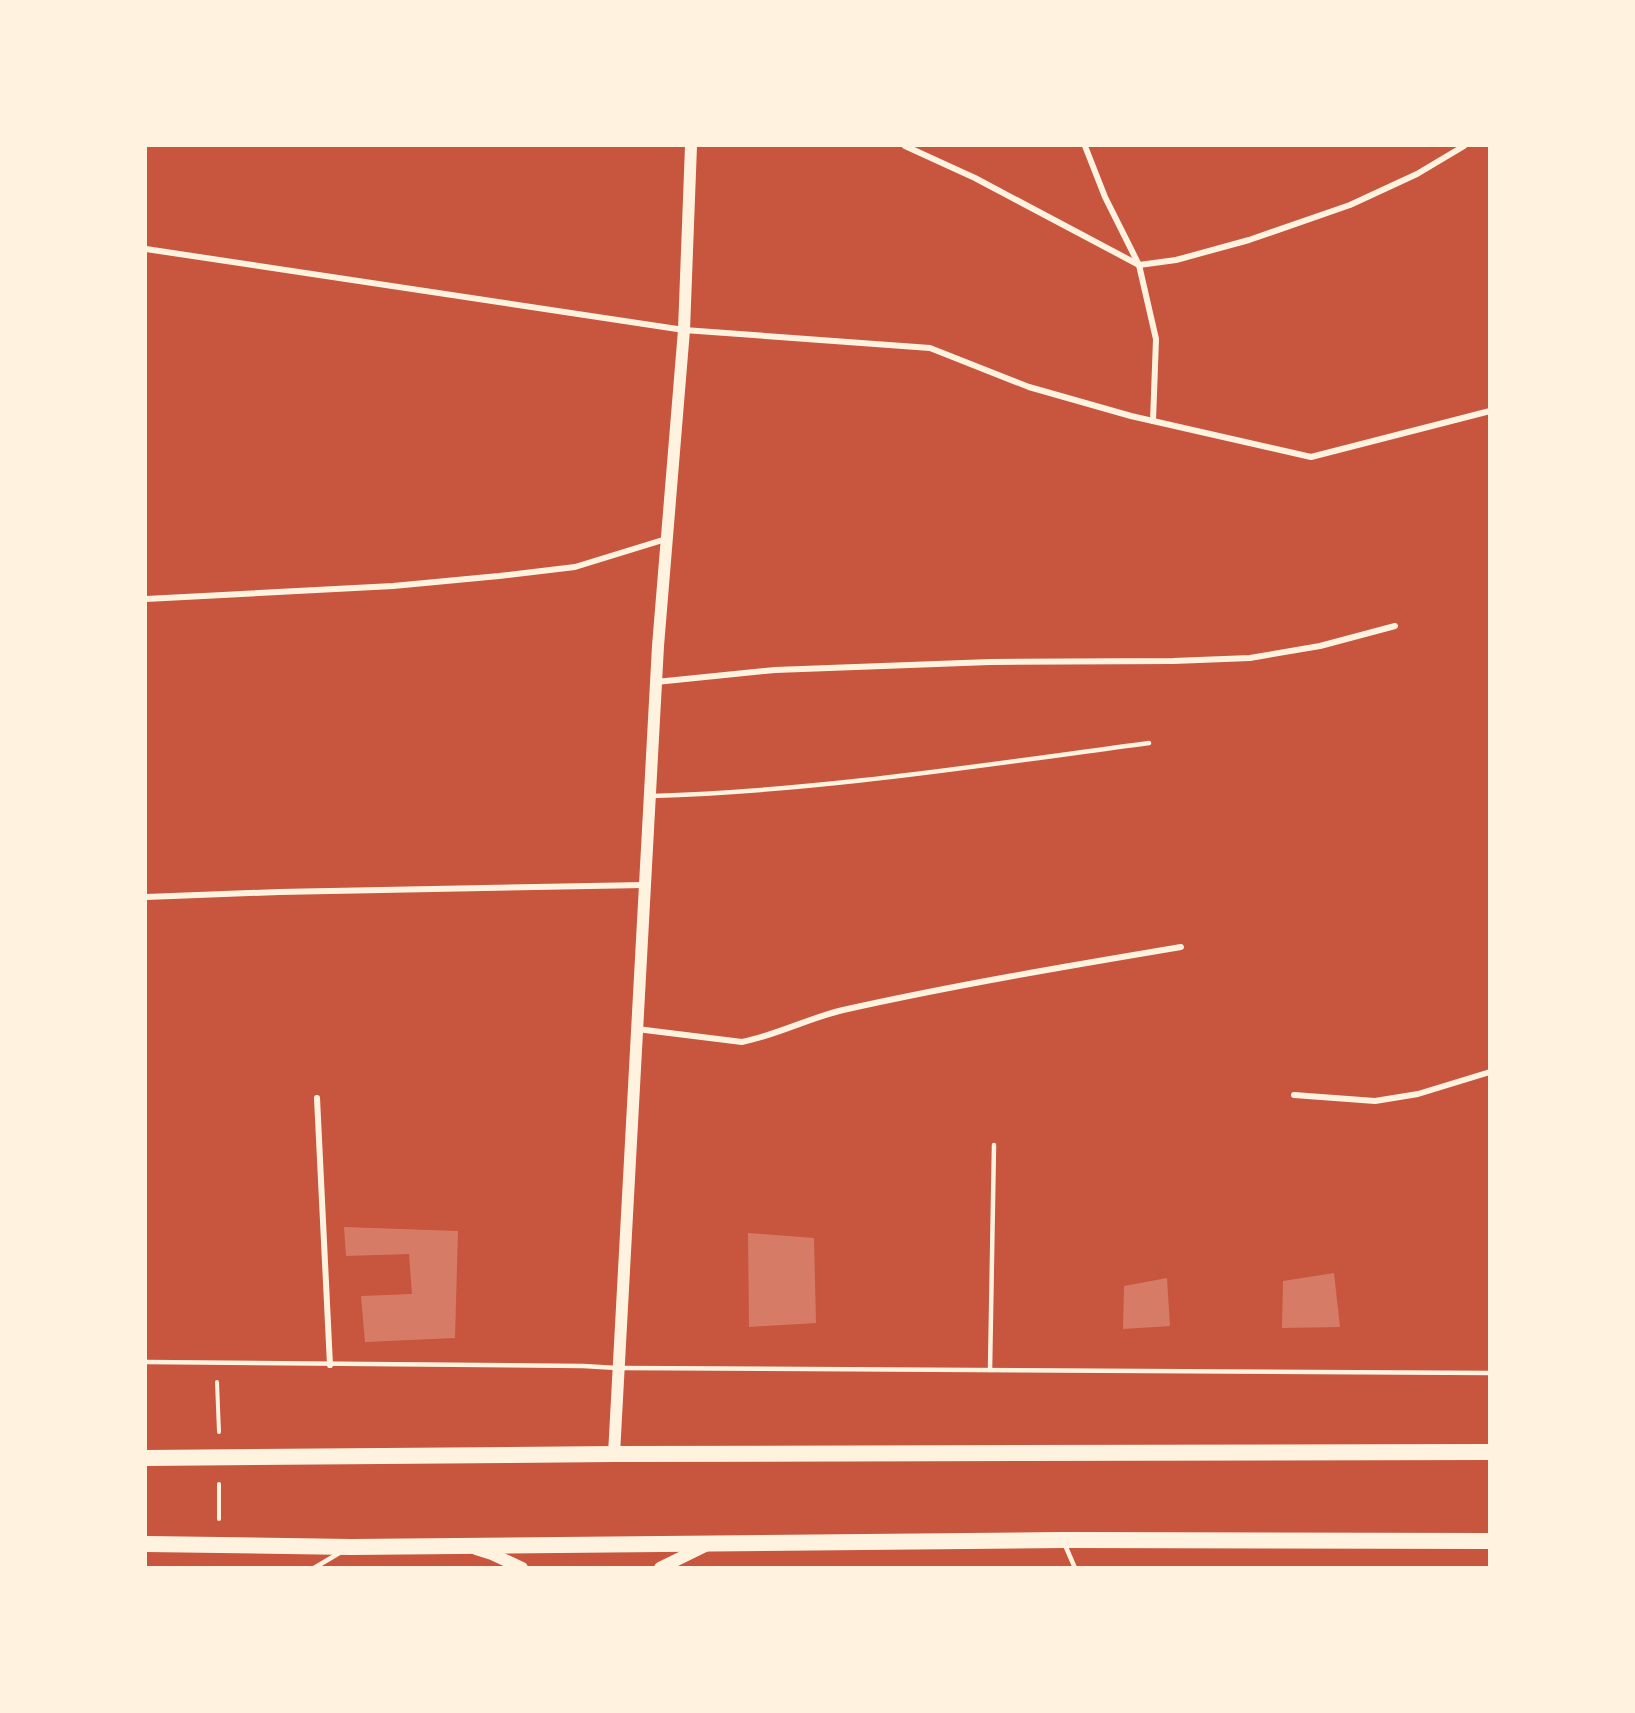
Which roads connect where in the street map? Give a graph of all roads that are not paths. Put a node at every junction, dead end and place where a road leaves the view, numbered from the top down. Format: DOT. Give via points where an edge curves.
graph roads {
  1 [pos="691,146"];
  2 [pos="905,146"];
  3 [pos="1085,146"];
  4 [pos="1464,146"];
  5 [pos="146,249"];
  6 [pos="1139,265"];
  7 [pos="684,330"];
  8 [pos="1490,411"];
  9 [pos="1154,421"];
  10 [pos="667,539"];
  11 [pos="146,599"];
  12 [pos="1395,626"];
  13 [pos="656,682"];
  14 [pos="1149,743"];
  15 [pos="649,796"];
  16 [pos="644,885"];
  17 [pos="146,897"];
  18 [pos="1181,947"];
  19 [pos="636,1029"];
  20 [pos="1490,1072"];
  21 [pos="1294,1095"];
  22 [pos="317,1098"];
  23 [pos="994,1145"];
  24 [pos="146,1362"];
  25 [pos="330,1365"];
  26 [pos="617,1368"];
  27 [pos="990,1370"];
  28 [pos="1490,1372"];
  29 [pos="1490,1452"];
  30 [pos="614,1454"];
  31 [pos="146,1458"];
  32 [pos="1063,1540"];
  33 [pos="1490,1541"];
  34 [pos="146,1544"];
  35 [pos="711,1544"];
  36 [pos="462,1546"];
  37 [pos="351,1547"];
  38 [pos="314,1568"];
  39 [pos="522,1568"];
  40 [pos="660,1568"];
  41 [pos="1075,1568"];
  1 -- 7 [label="main road"];
  2 -- 6 [label="street" via="975,178"];
  3 -- 6 [label="street" via="1105,198"];
  4 -- 6 [label="street" via="1417,174 1350,205 1249,240 1176,260"];
  5 -- 7 [label="street"];
  6 -- 9 [label="street" via="1156,339"];
  7 -- 9 [label="street" via="930,348 1029,387"];
  7 -- 10 [label="main road"];
  8 -- 9 [label="street" via="1311,457"];
  10 -- 11 [label="street" via="575,567 499,576 393,586"];
  10 -- 13 [label="main road"];
  12 -- 13 [label="street" via="1320,646 1250,658 775,670"];
  13 -- 15 [label="main road"];
  14 -- 15 [label="lane" via="956,769 716,794"];
  15 -- 16 [label="main road"];
  16 -- 17 [label="street"];
  16 -- 19 [label="main road"];
  18 -- 19 [label="street" via="1023,973 866,1005 742,1042"];
  19 -- 26 [label="main road"];
  20 -- 21 [label="street" via="1418,1094 1375,1101"];
  22 -- 25 [label="street"];
  23 -- 27 [label="lane"];
  24 -- 25 [label="lane"];
  25 -- 26 [label="lane"];
  26 -- 27 [label="lane"];
  26 -- 30 [label="main road"];
  27 -- 28 [label="lane"];
  29 -- 30 [label="highway"];
  30 -- 31 [label="highway"];
  32 -- 33 [label="highway"];
  32 -- 35 [label="highway"];
  32 -- 41 [label="lane"];
  34 -- 37 [label="highway"];
  35 -- 36 [label="highway"];
  35 -- 40 [label="main road"];
  36 -- 37 [label="highway"];
  36 -- 39 [label="main road"];
  37 -- 38 [label="lane"];
}
